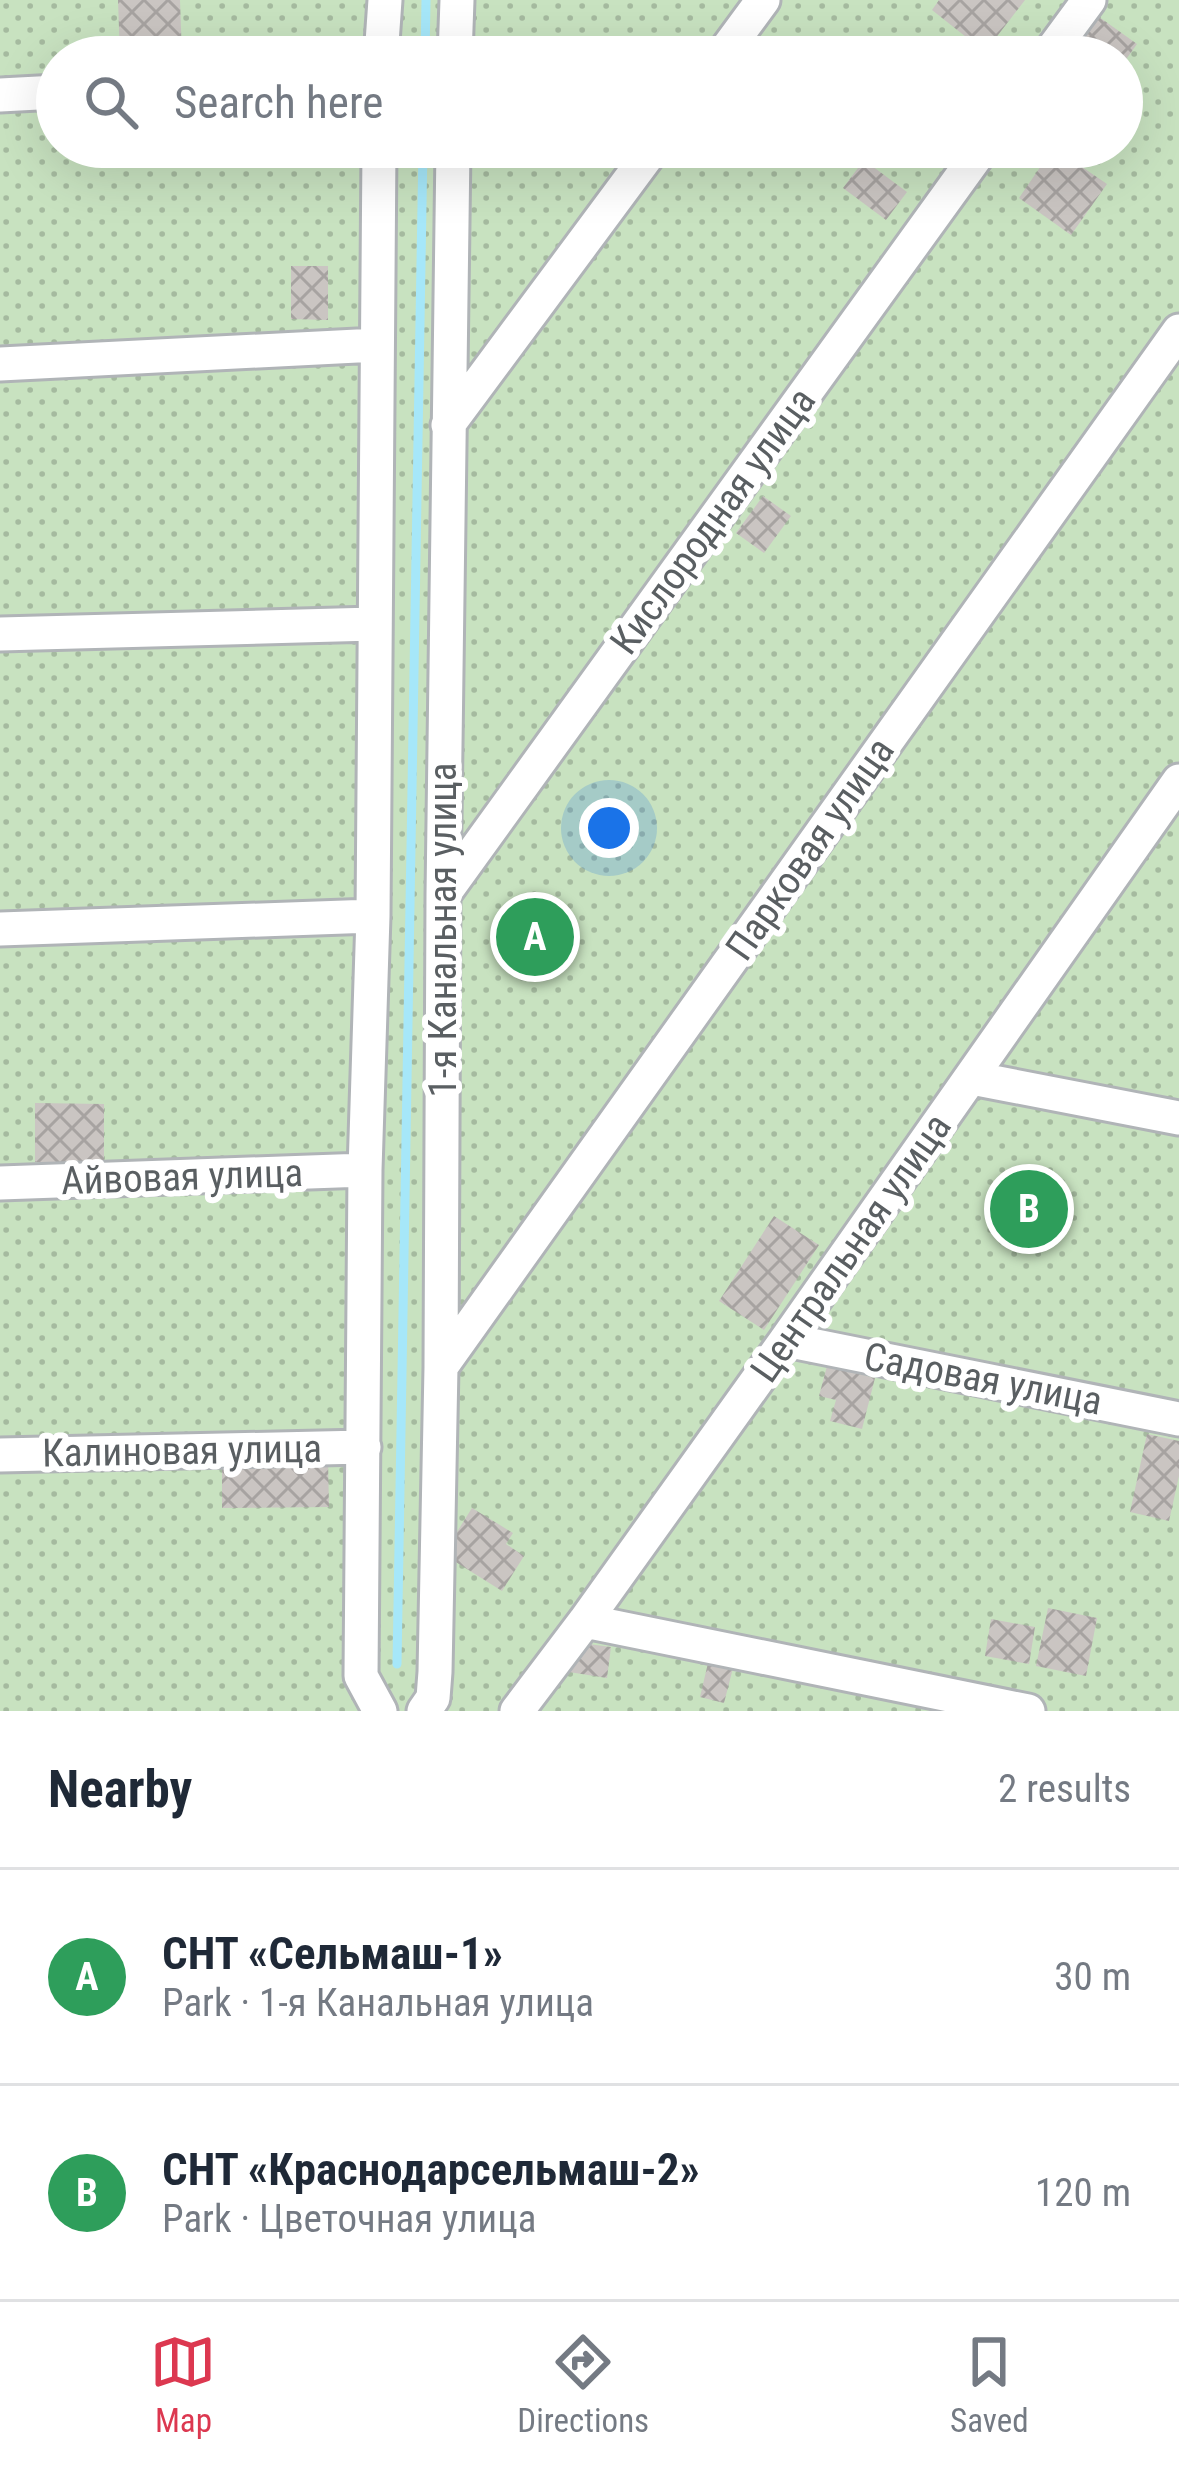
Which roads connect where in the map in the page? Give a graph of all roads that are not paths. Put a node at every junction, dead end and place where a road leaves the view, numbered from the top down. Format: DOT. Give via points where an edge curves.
graph roads {
  1 [pos="385,0"];
  2 [pos="457,0"];
  3 [pos="763,0"];
  4 [pos="1089,0"];
  5 [pos="382,36"];
  6 [pos="456,36"];
  7 [pos="736,36"];
  8 [pos="1063,36"];
  9 [pos="36,93"];
  10 [pos="0,94"];
  11 [pos="379,168"];
  12 [pos="453,168"];
  13 [pos="638,168"];
  14 [pos="967,168"];
  15 [pos="1179,332"];
  16 [pos="377,345"];
  17 [pos="0,364"];
  18 [pos="448,425"];
  19 [pos="374,625"];
  20 [pos="0,634"];
  21 [pos="1175,791"];
  22 [pos="443,895"];
  23 [pos="374,916"];
  24 [pos="0,928"];
  25 [pos="972,1078"];
  26 [pos="1179,1118"];
  27 [pos="365,1170"];
  28 [pos="0,1183"];
  29 [pos="786,1340"];
  30 [pos="441,1367"];
  31 [pos="1179,1419"];
  32 [pos="364,1447"];
  33 [pos="0,1456"];
  34 [pos="585,1621"];
  35 [pos="380,1711"];
  36 [pos="424,1711"];
  37 [pos="518,1711"];
  38 [pos="1028,1711"];
  1 -- 5 [label="street"];
  2 -- 6 [label="street"];
  3 -- 7 [label="street"];
  4 -- 8 [label="street"];
  9 -- 10 [label="street"];
  11 -- 16 [label="street"];
  12 -- 18 [label="street, 1-я Канальная улица"];
  13 -- 18 [label="street"];
  14 -- 22 [label="street, Кислородная улица"];
  15 -- 30 [label="street, Парковая улица"];
  16 -- 17 [label="street"];
  16 -- 19 [label="street"];
  18 -- 22 [label="street, 1-я Канальная улица"];
  19 -- 20 [label="street"];
  19 -- 23 [label="street"];
  21 -- 25 [label="street, Центральная улица"];
  22 -- 30 [label="street, 1-я Канальная улица"];
  23 -- 24 [label="street"];
  23 -- 27 [label="street"];
  25 -- 26 [label="street"];
  25 -- 29 [label="street, Центральная улица"];
  27 -- 28 [label="street, Айвовая улица"];
  27 -- 32 [label="street"];
  29 -- 31 [label="street, Садовая улица"];
  29 -- 34 [label="street, Центральная улица"];
  30 -- 36 [label="street, 1-я Канальная улица" via="435,1672"];
  32 -- 33 [label="street, Калиновая улица"];
  32 -- 35 [label="street" via="361,1676"];
  34 -- 37 [label="street, Центральная улица"];
  34 -- 38 [label="street"];
}
